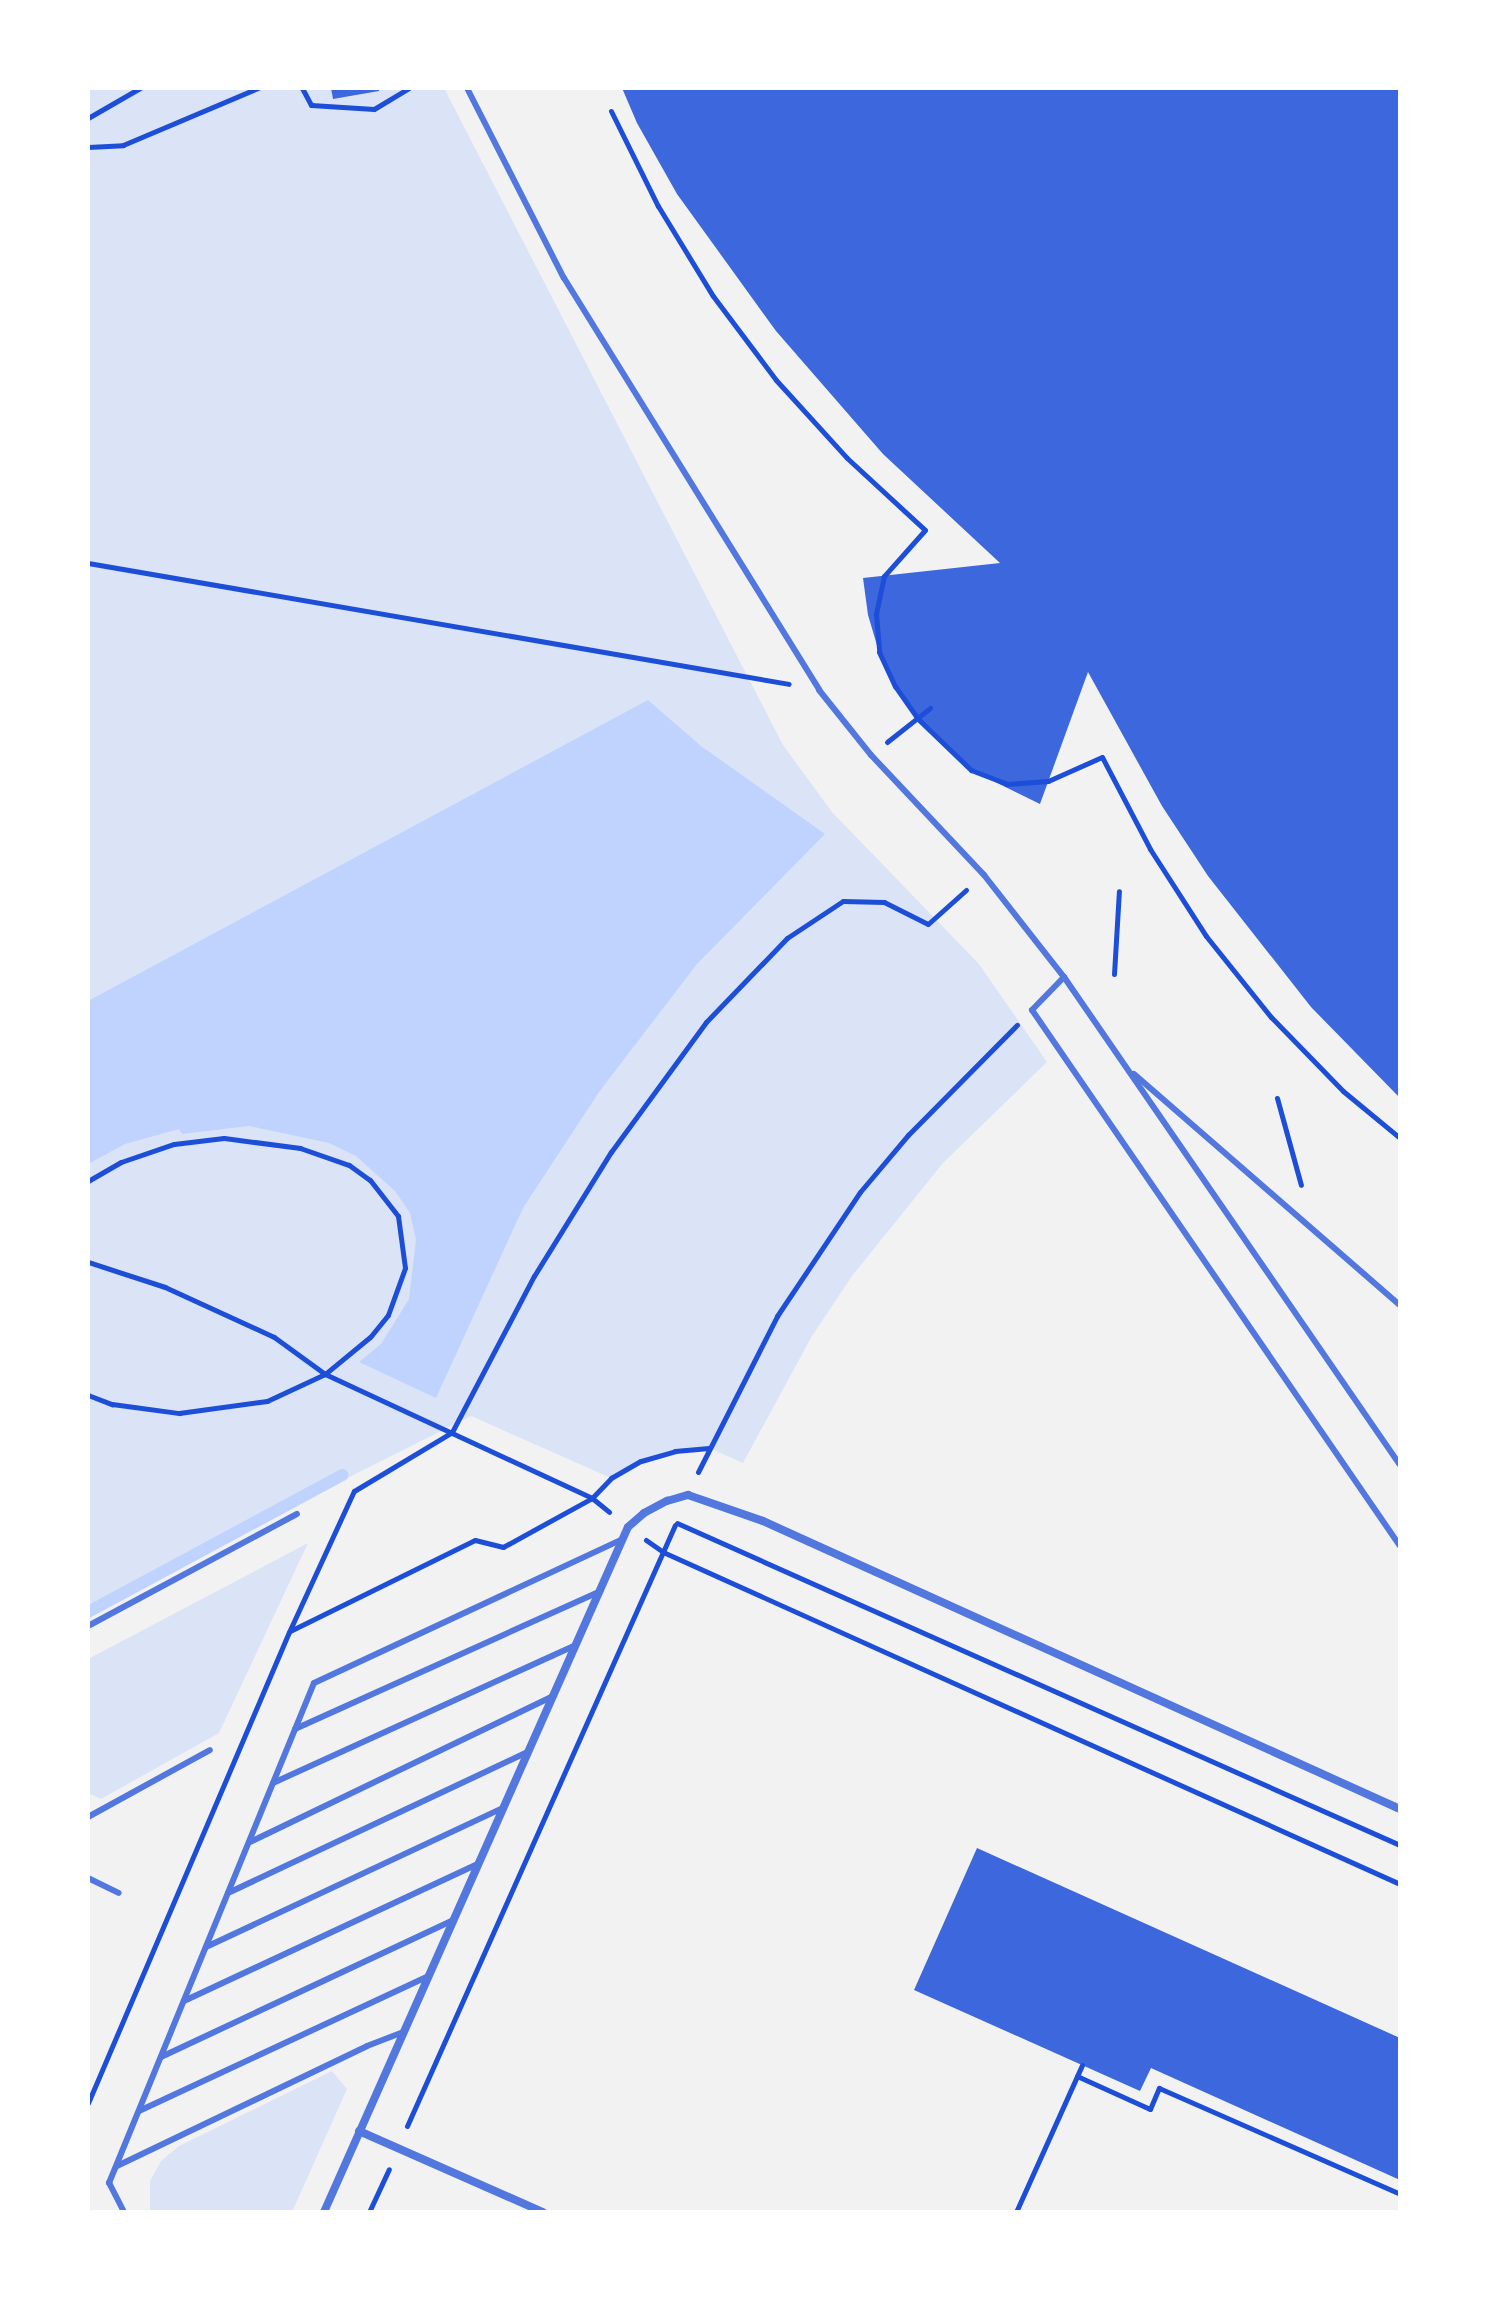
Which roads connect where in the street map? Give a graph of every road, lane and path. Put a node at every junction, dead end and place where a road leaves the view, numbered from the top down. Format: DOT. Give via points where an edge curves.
graph roads {
  1 [pos="140,88"];
  2 [pos="258,88"];
  3 [pos="302,88"];
  4 [pos="409,88"];
  5 [pos="467,88"];
  6 [pos="611,111"];
  7 [pos="88,118"];
  8 [pos="88,147"];
  9 [pos="88,563"];
  10 [pos="819,690"];
  11 [pos="930,708"];
  12 [pos="917,718"];
  13 [pos="871,755"];
  14 [pos="984,875"];
  15 [pos="1119,891"];
  16 [pos="1114,974"];
  17 [pos="1064,977"];
  18 [pos="1032,1010"];
  19 [pos="1126,1067"];
  20 [pos="1277,1098"];
  21 [pos="1400,1138"];
  22 [pos="88,1181"];
  23 [pos="1301,1185"];
  24 [pos="88,1262"];
  25 [pos="1400,1305"];
  26 [pos="325,1374"];
  27 [pos="88,1395"];
  28 [pos="452,1432"];
  29 [pos="709,1448"];
  30 [pos="1400,1465"];
  31 [pos="688,1495"];
  32 [pos="592,1498"];
  33 [pos="297,1514"];
  34 [pos="676,1523"];
  35 [pos="628,1527"];
  36 [pos="623,1539"];
  37 [pos="1400,1546"];
  38 [pos="663,1552"];
  39 [pos="600,1591"];
  40 [pos="88,1626"];
  41 [pos="289,1632"];
  42 [pos="576,1645"];
  43 [pos="553,1696"];
  44 [pos="295,1729"];
  45 [pos="210,1750"];
  46 [pos="528,1752"];
  47 [pos="273,1783"];
  48 [pos="503,1808"];
  49 [pos="1400,1809"];
  50 [pos="88,1817"];
  51 [pos="249,1842"];
  52 [pos="1400,1845"];
  53 [pos="478,1864"];
  54 [pos="88,1878"];
  55 [pos="1400,1884"];
  56 [pos="119,1893"];
  57 [pos="228,1893"];
  58 [pos="453,1920"];
  59 [pos="206,1947"];
  60 [pos="428,1976"];
  61 [pos="184,2002"];
  62 [pos="403,2032"];
  63 [pos="161,2057"];
  64 [pos="1082,2065"];
  65 [pos="1077,2076"];
  66 [pos="88,2103"];
  67 [pos="139,2111"];
  68 [pos="359,2131"];
  69 [pos="398,2148"];
  70 [pos="117,2166"];
  71 [pos="1400,2194"];
  72 [pos="124,2212"];
  73 [pos="324,2212"];
  74 [pos="369,2212"];
  75 [pos="543,2212"];
  76 [pos="1016,2212"];
  1 -- 7 [label="path"];
  2 -- 8 [label="path" via="123,145"];
  3 -- 4 [label="path" via="311,105 374,109"];
  5 -- 10 [label="lane" via="564,278"];
  6 -- 12 [label="path" via="713,296 767,368 847,458 925,530 884,576 876,614 879,652"];
  9 -- 10 [label="path"];
  10 -- 13 [label="lane"];
  11 -- 12 [label="path"];
  12 -- 13 [label="path"];
  12 -- 21 [label="path" via="971,770 1007,784 1048,781 1102,757 1150,849 1206,936 1271,1017 1343,1091"];
  13 -- 14 [label="lane"];
  14 -- 17 [label="lane"];
  14 -- 28 [label="path" via="928,924 884,902 843,901 787,938 706,1022 595,1177 534,1276"];
  15 -- 16 [label="path"];
  17 -- 18 [label="lane"];
  17 -- 19 [label="lane"];
  18 -- 29 [label="path" via="908,1135 860,1192 777,1316"];
  18 -- 37 [label="lane"];
  19 -- 25 [label="lane"];
  19 -- 30 [label="lane"];
  20 -- 23 [label="path"];
  22 -- 26 [label="path" via="121,1162 174,1144 224,1138 300,1148 349,1165 370,1180 398,1216 405,1268 388,1315"];
  24 -- 26 [label="path" via="165,1287 274,1337"];
  26 -- 27 [label="path" via="267,1401 179,1413 112,1404"];
  26 -- 28 [label="path"];
  28 -- 32 [label="path"];
  28 -- 41 [label="path" via="354,1491"];
  29 -- 31 [label="path"];
  29 -- 32 [label="path" via="641,1461 611,1478"];
  31 -- 34 [label="path"];
  31 -- 35 [label="street" via="644,1513"];
  31 -- 49 [label="street" via="763,1521"];
  32 -- 35 [label="path"];
  32 -- 41 [label="path" via="503,1547 475,1540"];
  33 -- 40 [label="lane"];
  34 -- 38 [label="path"];
  34 -- 52 [label="path"];
  35 -- 36 [label="street"];
  35 -- 38 [label="path"];
  36 -- 39 [label="street"];
  36 -- 44 [label="lane" via="314,1683"];
  38 -- 55 [label="path"];
  38 -- 69 [label="path"];
  39 -- 42 [label="street"];
  39 -- 44 [label="lane"];
  41 -- 66 [label="path"];
  42 -- 43 [label="street"];
  42 -- 47 [label="lane"];
  43 -- 46 [label="street"];
  43 -- 51 [label="lane"];
  44 -- 47 [label="lane"];
  45 -- 50 [label="lane"];
  46 -- 48 [label="street"];
  46 -- 57 [label="lane"];
  47 -- 51 [label="lane"];
  48 -- 53 [label="street"];
  48 -- 59 [label="lane"];
  51 -- 57 [label="lane"];
  53 -- 58 [label="street"];
  53 -- 61 [label="lane"];
  54 -- 56 [label="lane"];
  57 -- 59 [label="lane"];
  58 -- 60 [label="street"];
  58 -- 63 [label="lane"];
  59 -- 61 [label="lane"];
  60 -- 62 [label="street"];
  60 -- 67 [label="lane"];
  61 -- 63 [label="lane"];
  62 -- 68 [label="street"];
  62 -- 70 [label="lane"];
  63 -- 67 [label="lane"];
  64 -- 65 [label="path"];
  65 -- 71 [label="path" via="1150,2109 1159,2088"];
  65 -- 76 [label="path"];
  67 -- 70 [label="lane"];
  68 -- 69 [label="street"];
  68 -- 73 [label="street"];
  69 -- 74 [label="path"];
  69 -- 75 [label="street"];
  70 -- 72 [label="lane" via="109,2183"];
}
